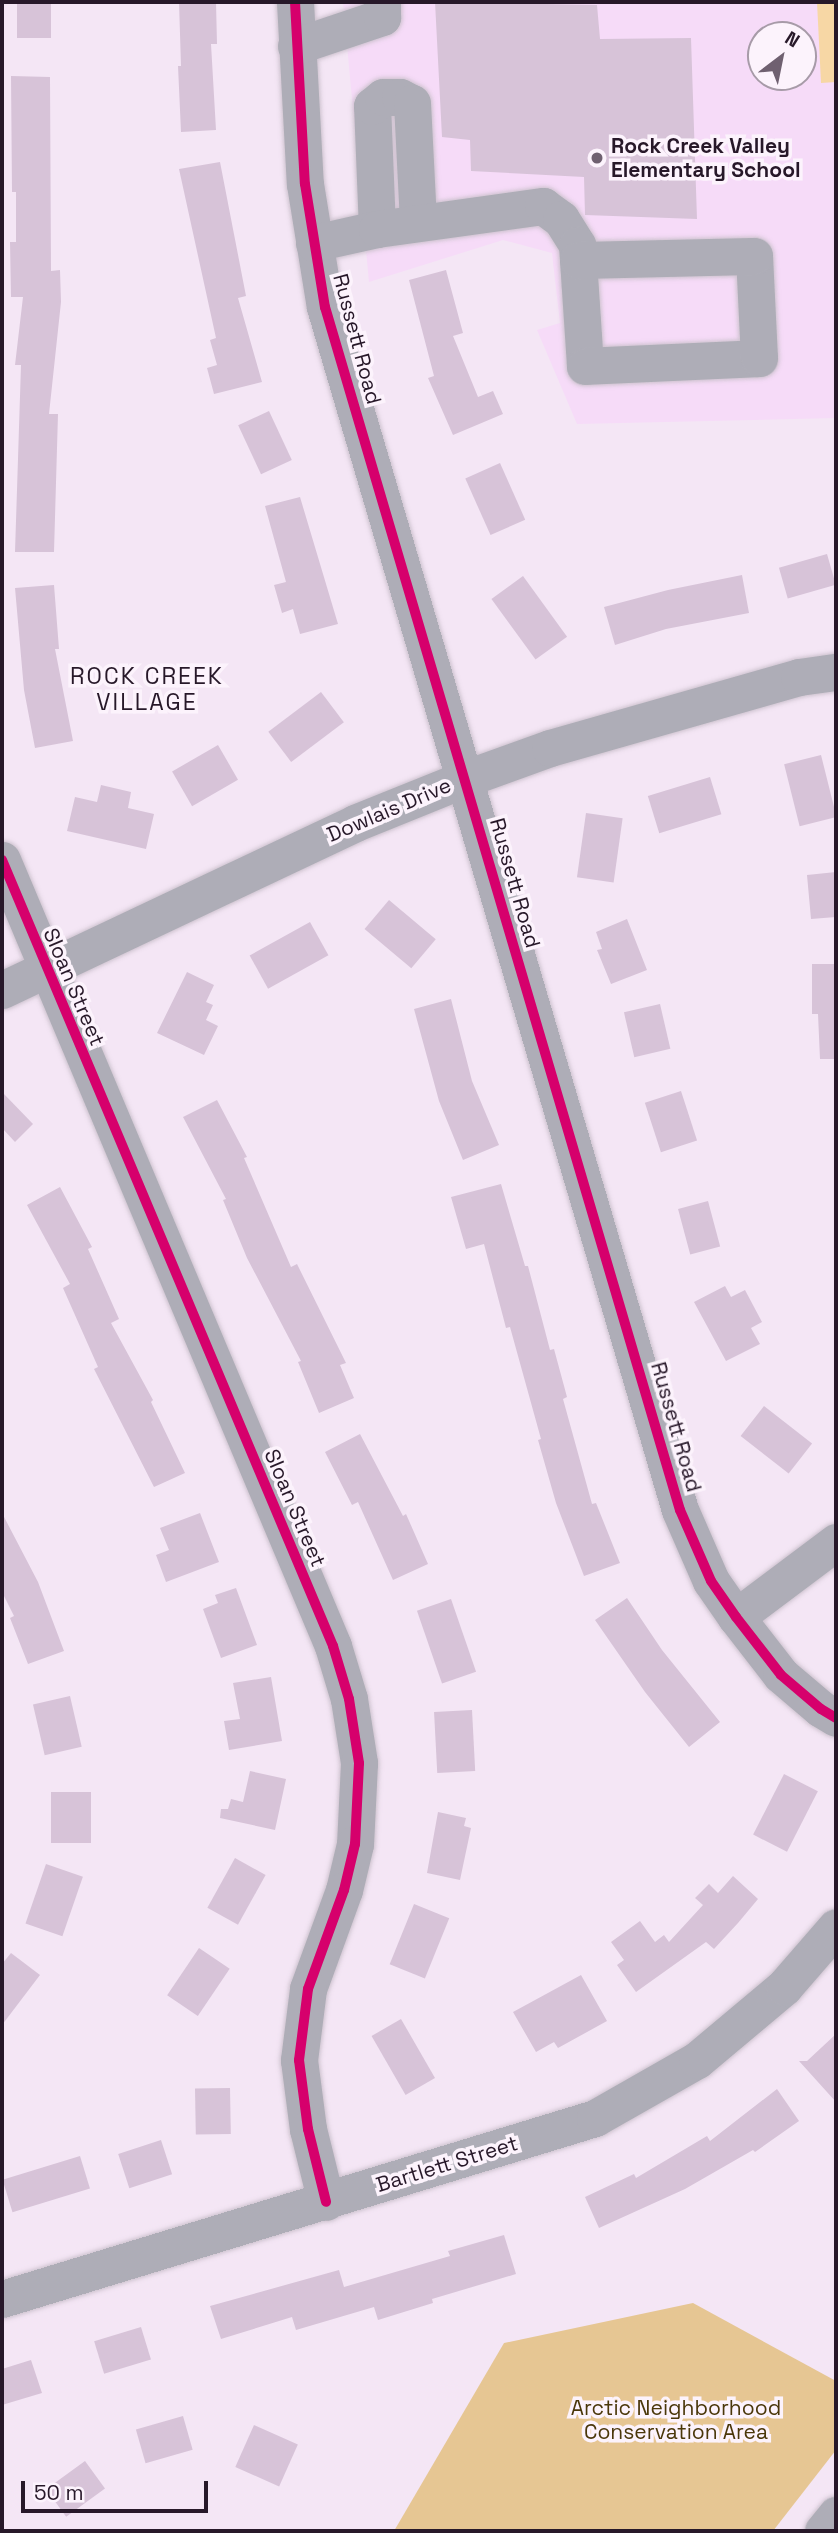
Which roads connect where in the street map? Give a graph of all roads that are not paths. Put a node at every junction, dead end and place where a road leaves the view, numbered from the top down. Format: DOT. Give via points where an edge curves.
graph roads {
  1 [pos="295,2"];
  2 [pos="382,2"];
  3 [pos="296,46"];
  4 [pos="418,222"];
  5 [pos="377,229"];
  6 [pos="314,243"];
  7 [pos="578,260"];
  8 [pos="836,672"];
  9 [pos="464,779"];
  10 [pos="2,860"];
  11 [pos="45,969"];
  12 [pos="2,990"];
  13 [pos="836,1542"];
  14 [pos="736,1617"];
  15 [pos="836,1718"];
  16 [pos="836,1927"];
  17 [pos="326,2202"];
  18 [pos="2,2299"];
  19 [pos="836,2515"];
  20 [pos="823,2531"];
  1 -- 3 [label="street, Russett Road"];
  2 -- 3 [label="street" via="382,17"];
  3 -- 6 [label="street, Russett Road"];
  4 -- 5 [label="street"];
  4 -- 5 [label="street" via="414,127 373,130"];
  4 -- 7 [label="street" via="543,206 561,219 577,245"];
  5 -- 6 [label="street"];
  6 -- 9 [label="street, Russett Road" via="325,307"];
  7 -- 7 [label="street" via="585,366 759,358 754,256"];
  8 -- 9 [label="street, Dowlais Drive" via="799,677 550,748"];
  9 -- 11 [label="street, Dowlais Drive" via="355,823"];
  9 -- 14 [label="street, Russett Road" via="680,1510 711,1581"];
  10 -- 11 [label="street, Sloan Street"];
  11 -- 12 [label="street, Dowlais Drive"];
  11 -- 17 [label="street, Sloan Street" via="333,1646 349,1699 359,1763 355,1844 344,1890 308,1989 299,2060 308,2129"];
  13 -- 14 [label="street"];
  14 -- 15 [label="street, Russett Road" via="780,1675"];
  16 -- 17 [label="street, Bartlett Street" via="783,1987 697,2060 594,2118"];
  17 -- 18 [label="street, Bartlett Street"];
  19 -- 20 [label="street"];
}
